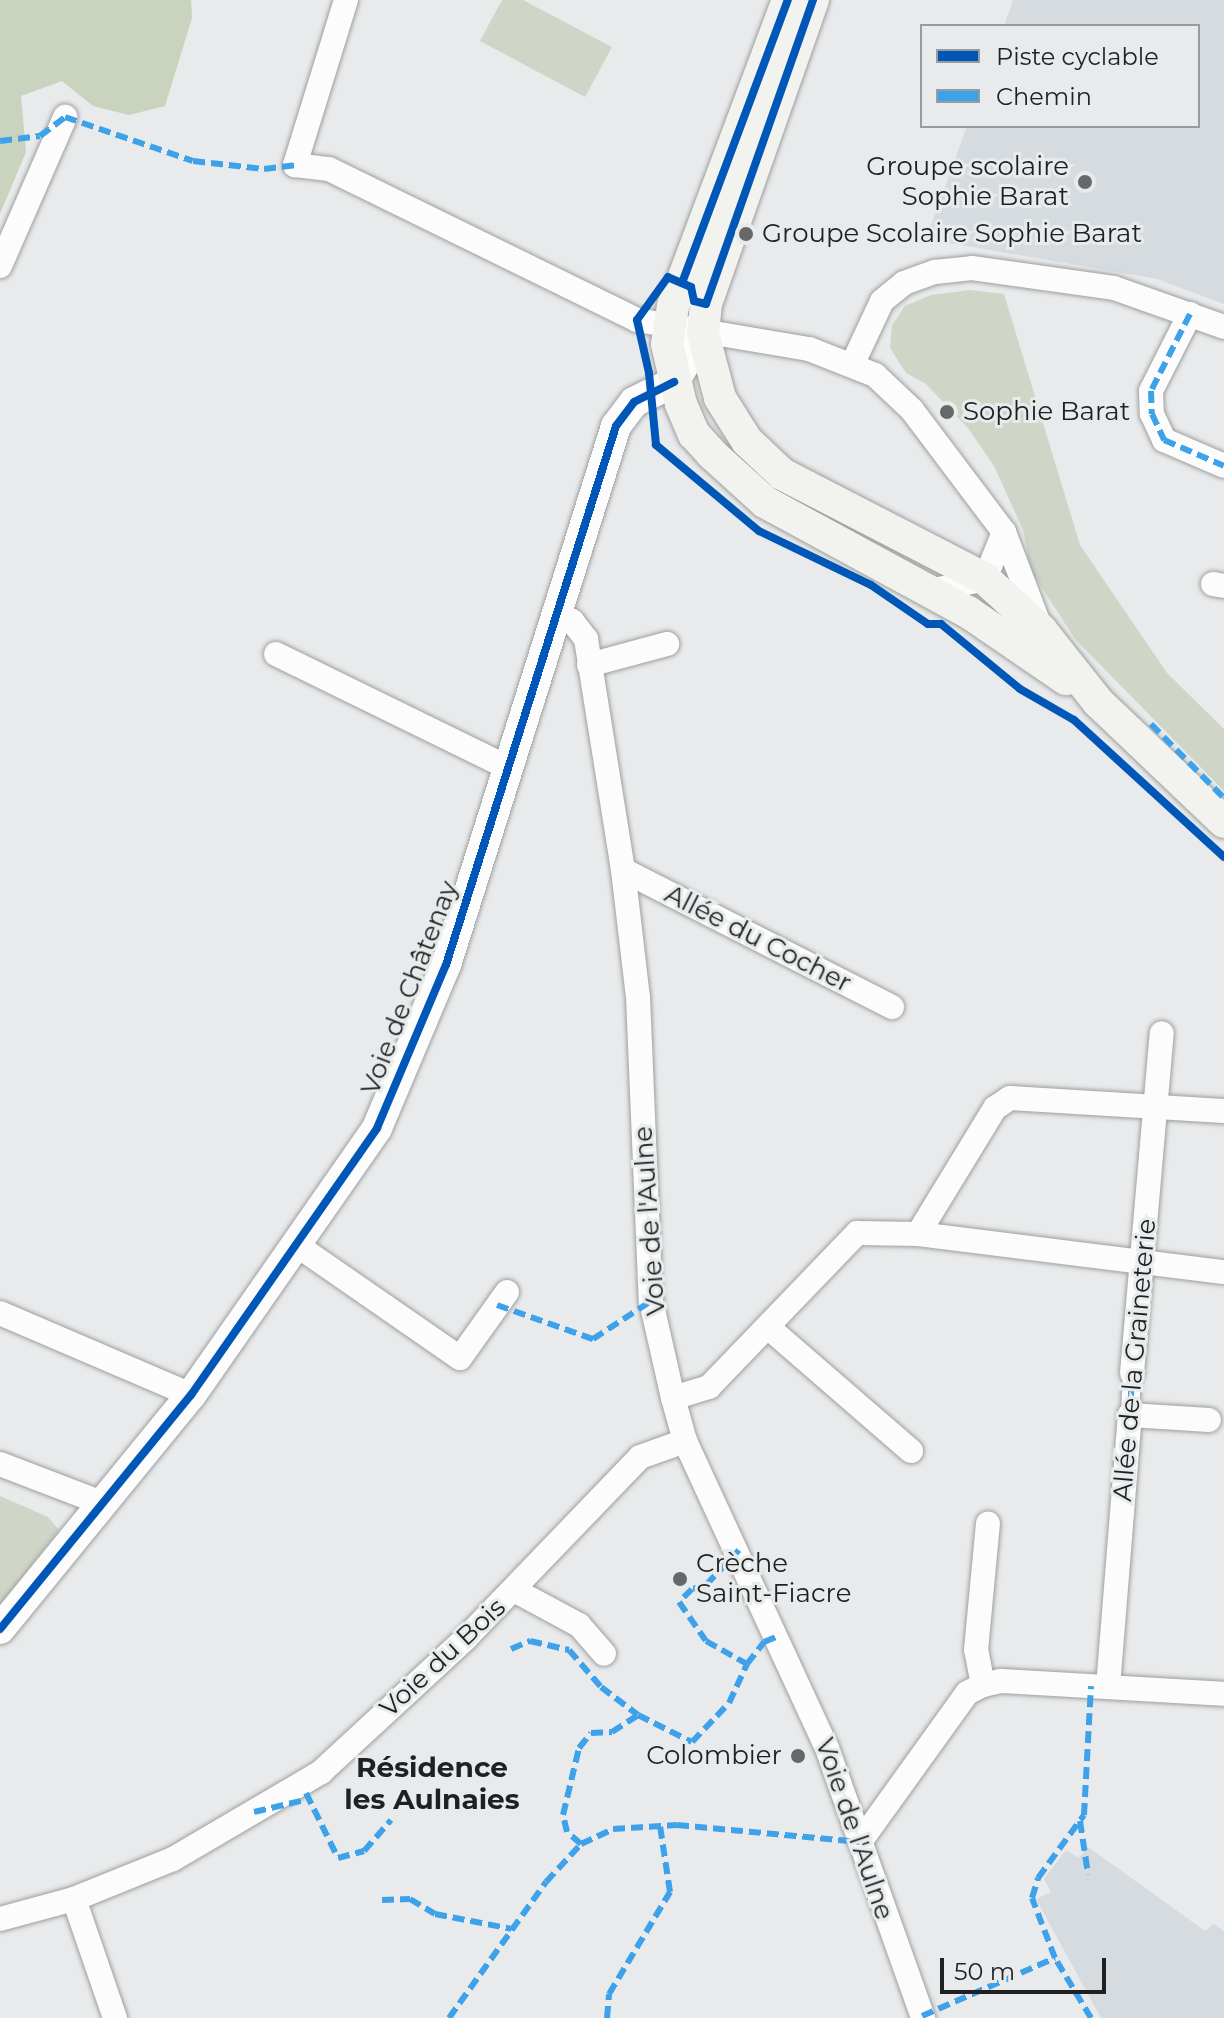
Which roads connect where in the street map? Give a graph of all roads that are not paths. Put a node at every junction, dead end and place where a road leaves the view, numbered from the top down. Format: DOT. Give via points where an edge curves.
graph roads {
  1 [pos="346,0"];
  2 [pos="789,2"];
  3 [pos="65,117"];
  4 [pos="0,266"];
  5 [pos="1190,314"];
  6 [pos="1224,327"];
  7 [pos="668,329"];
  8 [pos="703,333"];
  9 [pos="853,363"];
  10 [pos="674,382"];
  11 [pos="1224,466"];
  12 [pos="1004,532"];
  13 [pos="985,579"];
  14 [pos="930,591"];
  15 [pos="551,624"];
  16 [pos="1041,630"];
  17 [pos="667,644"];
  18 [pos="276,654"];
  19 [pos="589,665"];
  20 [pos="1098,702"];
  21 [pos="507,767"];
  22 [pos="1224,822"];
  23 [pos="623,870"];
  24 [pos="892,1007"];
  25 [pos="1162,1033"];
  26 [pos="1157,1106"];
  27 [pos="1224,1111"];
  28 [pos="918,1234"];
  29 [pos="298,1246"];
  30 [pos="1142,1263"];
  31 [pos="1224,1272"];
  32 [pos="507,1292"];
  33 [pos="0,1313"];
  34 [pos="769,1328"];
  35 [pos="1132,1373"];
  36 [pos="191,1395"];
  37 [pos="673,1398"];
  38 [pos="1130,1415"];
  39 [pos="1209,1420"];
  40 [pos="685,1441"];
  41 [pos="911,1451"];
  42 [pos="0,1464"];
  43 [pos="104,1504"];
  44 [pos="988,1524"];
  45 [pos="514,1590"];
  46 [pos="0,1629"];
  47 [pos="604,1654"];
  48 [pos="983,1685"];
  49 [pos="1108,1687"];
  50 [pos="1224,1694"];
  51 [pos="860,1842"];
  52 [pos="74,1899"];
  53 [pos="0,1919"];
  54 [pos="913,2012"];
  55 [pos="115,2018"];
  1 -- 7 [label="street" via="295,165 329,169 637,320"];
  2 -- 7 [label="main road"];
  2 -- 8 [label="main road" via="706,304"];
  3 -- 4 [label="street"];
  5 -- 6 [label="street"];
  5 -- 9 [label="street" via="1070,278 972,268 935,272 904,283 882,301"];
  5 -- 11 [label="street" via="1151,391 1152,414 1164,440"];
  7 -- 8 [label="street"];
  7 -- 10 [label="main road"];
  8 -- 9 [label="street" via="809,349"];
  8 -- 10 [label="street"];
  8 -- 13 [label="main road" via="720,398 747,441 782,474"];
  9 -- 12 [label="street" via="875,375 912,410"];
  10 -- 14 [label="main road" via="694,434 736,481 797,523"];
  10 -- 15 [label="street, Voie de Châtenay" via="634,402 616,426"];
  12 -- 13 [label="street"];
  12 -- 16 [label="street"];
  13 -- 14 [label="street"];
  13 -- 16 [label="main road"];
  14 -- 20 [label="main road"];
  15 -- 19 [label="street, Voie de l'Aulne" via="581,630"];
  15 -- 21 [label="street, Voie de Châtenay"];
  16 -- 20 [label="main road"];
  17 -- 19 [label="street"];
  18 -- 21 [label="street"];
  19 -- 23 [label="street, Voie de l'Aulne"];
  20 -- 22 [label="main road"];
  21 -- 29 [label="street, Voie de Châtenay" via="422,1027 377,1128"];
  23 -- 24 [label="street, Allée du Cocher"];
  23 -- 37 [label="street, Voie de l'Aulne" via="638,997 651,1301"];
  25 -- 26 [label="street, Allée de la Graineterie"];
  26 -- 27 [label="street"];
  26 -- 28 [label="street" via="1010,1098 995,1108"];
  26 -- 30 [label="street, Allée de la Graineterie"];
  28 -- 30 [label="street"];
  28 -- 34 [label="street" via="871,1231 845,1240"];
  29 -- 32 [label="street" via="460,1358"];
  29 -- 36 [label="street, Voie de Châtenay"];
  30 -- 31 [label="street"];
  30 -- 35 [label="street, Allée de la Graineterie"];
  33 -- 36 [label="street"];
  34 -- 37 [label="street" via="709,1387"];
  34 -- 41 [label="street"];
  35 -- 38 [label="street, Allée de la Graineterie"];
  36 -- 43 [label="street, Voie de Châtenay"];
  37 -- 40 [label="street, Voie de l'Aulne"];
  38 -- 39 [label="street"];
  38 -- 49 [label="street, Allée de la Graineterie"];
  40 -- 45 [label="street, Voie du Bois" via="640,1457"];
  40 -- 51 [label="street, Voie de l'Aulne" via="809,1706"];
  42 -- 43 [label="street"];
  43 -- 46 [label="street, Voie de Châtenay"];
  44 -- 48 [label="street" via="976,1650"];
  45 -- 47 [label="street" via="579,1625"];
  45 -- 52 [label="street, Voie du Bois" via="321,1772 173,1859"];
  48 -- 49 [label="street" via="1001,1681"];
  48 -- 51 [label="street" via="967,1693"];
  49 -- 50 [label="street"];
  51 -- 54 [label="street, Voie de l'Aulne"];
  52 -- 53 [label="street, Voie du Bois"];
  52 -- 55 [label="street"];
}
